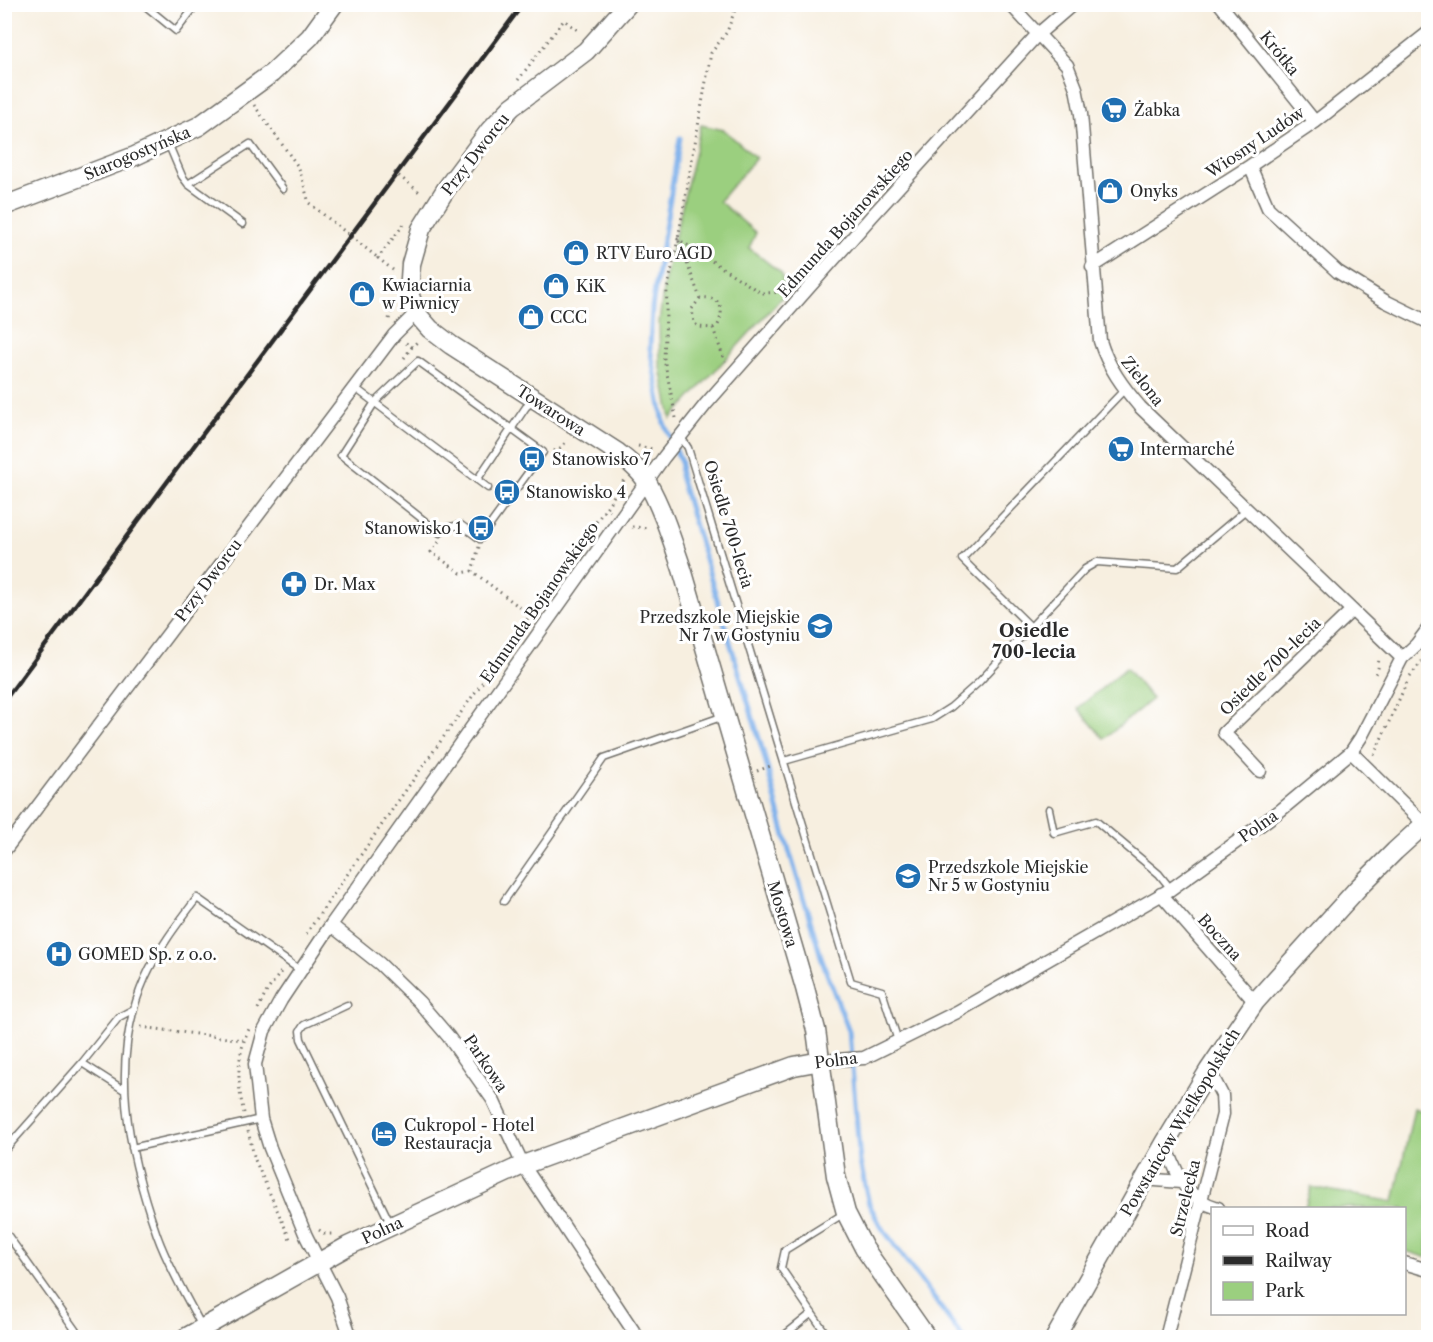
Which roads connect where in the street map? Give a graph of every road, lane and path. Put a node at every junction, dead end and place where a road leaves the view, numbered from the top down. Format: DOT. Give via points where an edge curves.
graph roads {
  1 [pos="143,4"];
  2 [pos="197,4"];
  3 [pos="334,4"];
  4 [pos="628,4"];
  5 [pos="737,4"];
  6 [pos="1010,4"];
  7 [pos="1073,4"];
  8 [pos="1220,4"];
  9 [pos="588,27"];
  10 [pos="1428,33"];
  11 [pos="1037,35"];
  12 [pos="518,80"];
  13 [pos="253,103"];
  14 [pos="1315,122"];
  15 [pos="167,142"];
  16 [pos="1250,166"];
  17 [pos="394,172"];
  18 [pos="188,184"];
  19 [pos="283,189"];
  20 [pos="436,204"];
  21 [pos="4,206"];
  22 [pos="405,223"];
  23 [pos="243,224"];
  24 [pos="678,239"];
  25 [pos="378,258"];
  26 [pos="1092,267"];
  27 [pos="396,272"];
  28 [pos="796,291"];
  29 [pos="396,297"];
  30 [pos="700,298"];
  31 [pos="417,313"];
  32 [pos="1428,322"];
  33 [pos="713,328"];
  34 [pos="394,335"];
  35 [pos="425,344"];
  36 [pos="451,345"];
  37 [pos="412,347"];
  38 [pos="734,358"];
  39 [pos="399,365"];
  40 [pos="354,387"];
  41 [pos="1125,389"];
  42 [pos="535,399"];
  43 [pos="375,402"];
  44 [pos="672,424"];
  45 [pos="511,428"];
  46 [pos="570,435"];
  47 [pos="680,436"];
  48 [pos="553,452"];
  49 [pos="659,453"];
  50 [pos="626,459"];
  51 [pos="477,480"];
  52 [pos="647,480"];
  53 [pos="488,488"];
  54 [pos="1247,508"];
  55 [pos="620,517"];
  56 [pos="656,532"];
  57 [pos="443,535"];
  58 [pos="474,539"];
  59 [pos="472,572"];
  60 [pos="1351,611"];
  61 [pos="531,615"];
  62 [pos="1031,627"];
  63 [pos="1428,629"];
  64 [pos="1428,652"];
  65 [pos="1402,658"];
  66 [pos="724,716"];
  67 [pos="1351,752"];
  68 [pos="781,762"];
  69 [pos="757,771"];
  70 [pos="1260,771"];
  71 [pos="1372,771"];
  72 [pos="1049,809"];
  73 [pos="1426,822"];
  74 [pos="4,851"];
  75 [pos="1166,892"];
  76 [pos="504,901"];
  77 [pos="331,925"];
  78 [pos="301,970"];
  79 [pos="1255,1002"];
  80 [pos="347,1005"];
  81 [pos="134,1009"];
  82 [pos="130,1025"];
  83 [pos="243,1040"];
  84 [pos="898,1041"];
  85 [pos="827,1061"];
  86 [pos="82,1063"];
  87 [pos="1209,1070"];
  88 [pos="124,1090"];
  89 [pos="261,1119"];
  90 [pos="1165,1143"];
  91 [pos="132,1148"];
  92 [pos="4,1150"];
  93 [pos="523,1165"];
  94 [pos="1143,1179"];
  95 [pos="1181,1182"];
  96 [pos="1201,1204"];
  97 [pos="1211,1207"];
  98 [pos="846,1213"];
  99 [pos="391,1226"];
  100 [pos="4,1230"];
  101 [pos="320,1262"];
  102 [pos="1406,1264"];
  103 [pos="1428,1270"];
  104 [pos="812,1313"];
  105 [pos="202,1328"];
  106 [pos="81,1338"];
  107 [pos="184,1338"];
  108 [pos="351,1338"];
  109 [pos="638,1338"];
  110 [pos="781,1338"];
  111 [pos="829,1338"];
  112 [pos="927,1338"];
  113 [pos="1055,1338"];
  114 [pos="1166,1338"];
  1 -- 2 [label="lane" via="176,31"];
  3 -- 15 [label="street, Starogostyńska" via="310,37 272,73 199,126"];
  4 -- 20 [label="street, Przy Dworcu" via="586,51 512,107"];
  5 -- 24 [label="path" via="727,32 711,53"];
  6 -- 11 [label="street, Zielona"];
  7 -- 11 [label="street, Edmunda Bojanowskiego"];
  8 -- 14 [label="street, Krótka"];
  9 -- 12 [label="path" via="582,34 564,20"];
  10 -- 14 [label="street, Wiosny Ludów"];
  11 -- 26 [label="street, Zielona" via="1067,65 1076,88"];
  11 -- 47 [label="street, Edmunda Bojanowskiego"];
  13 -- 25 [label="path" via="298,168 309,203"];
  14 -- 16 [label="street, Wiosny Ludów"];
  15 -- 18 [label="lane"];
  15 -- 21 [label="street, Starogostyńska"];
  16 -- 26 [label="street, Wiosny Ludów"];
  16 -- 32 [label="street" via="1268,208 1338,272"];
  17 -- 20 [label="path"];
  18 -- 19 [label="lane" via="250,144"];
  18 -- 23 [label="lane"];
  20 -- 31 [label="street, Przy Dworcu" via="422,229 411,264 409,293"];
  22 -- 25 [label="path"];
  24 -- 28 [label="path" via="760,294"];
  24 -- 30 [label="path"];
  24 -- 44 [label="path" via="667,291 664,359 677,418"];
  25 -- 27 [label="path"];
  26 -- 41 [label="street, Zielona" via="1100,341 1106,360"];
  29 -- 34 [label="path" via="390,318 382,327"];
  30 -- 33 [label="path" via="692,309 694,323"];
  30 -- 33 [label="path" via="720,304 721,318"];
  31 -- 34 [label="street, Przy Dworcu"];
  31 -- 36 [label="street, Przy Dworcu"];
  33 -- 38 [label="path" via="726,366"];
  34 -- 37 [label="path"];
  34 -- 40 [label="street, Przy Dworcu"];
  35 -- 37 [label="path" via="418,340"];
  36 -- 42 [label="street, Towarowa"];
  37 -- 39 [label="path"];
  40 -- 43 [label="lane"];
  40 -- 74 [label="street, Przy Dworcu"];
  41 -- 54 [label="street, Zielona" via="1140,408"];
  41 -- 62 [label="lane" via="962,559"];
  42 -- 45 [label="lane"];
  42 -- 50 [label="street, Towarowa"];
  43 -- 45 [label="lane" via="418,361"];
  43 -- 45 [label="lane" via="341,455 440,533 444,528 461,525 480,539 543,452"];
  43 -- 51 [label="lane"];
  45 -- 51 [label="lane"];
  46 -- 48 [label="path"];
  47 -- 49 [label="street, Edmunda Bojanowskiego"];
  47 -- 68 [label="lane, Osiedle 700-lecia" via="688,448"];
  49 -- 50 [label="path" via="635,445"];
  49 -- 52 [label="street, Edmunda Bojanowskiego"];
  50 -- 52 [label="street, Towarowa"];
  50 -- 55 [label="path" via="621,467 624,481 606,508"];
  51 -- 53 [label="lane"];
  52 -- 55 [label="street, Edmunda Bojanowskiego"];
  52 -- 66 [label="street, Mostowa" via="682,569"];
  54 -- 60 [label="street, Zielona"];
  54 -- 62 [label="lane" via="1177,568 1097,562 1085,569"];
  55 -- 56 [label="path" via="632,527"];
  55 -- 77 [label="street, Edmunda Bojanowskiego"];
  57 -- 59 [label="path" via="431,552 461,573"];
  58 -- 59 [label="path" via="481,544"];
  59 -- 61 [label="path"];
  60 -- 65 [label="street, Zielona"];
  60 -- 70 [label="street, Osiedle 700-lecia" via="1224,733"];
  62 -- 68 [label="lane" via="979,682 932,719"];
  63 -- 65 [label="street, Polna"];
  64 -- 71 [label="path" via="1410,676 1373,755 1381,763"];
  65 -- 67 [label="street, Polna"];
  66 -- 76 [label="lane" via="604,758"];
  66 -- 85 [label="street, Mostowa"];
  67 -- 71 [label="street"];
  67 -- 75 [label="street, Polna" via="1281,810"];
  68 -- 69 [label="path"];
  68 -- 84 [label="lane, Osiedle 700-lecia" via="851,982 882,992"];
  71 -- 73 [label="street"];
  72 -- 75 [label="lane" via="1054,833 1096,821 1159,874"];
  73 -- 79 [label="street, Powstańców Wielkopolskich" via="1358,888"];
  75 -- 79 [label="street, Boczna"];
  75 -- 84 [label="street, Polna" via="957,1012"];
  77 -- 78 [label="street, Edmunda Bojanowskiego"];
  77 -- 93 [label="street, Parkowa" via="380,964 448,1036 493,1100"];
  78 -- 81 [label="lane" via="196,898 145,977"];
  78 -- 89 [label="street, Edmunda Bojanowskiego" via="264,1031 255,1064"];
  79 -- 87 [label="street, Powstańców Wielkopolskich"];
  80 -- 99 [label="lane" via="304,1025 301,1039"];
  81 -- 82 [label="lane"];
  81 -- 86 [label="lane" via="119,1017"];
  82 -- 83 [label="path"];
  82 -- 88 [label="lane" via="125,1044"];
  84 -- 85 [label="street, Polna" via="864,1058"];
  85 -- 93 [label="street, Polna" via="794,1066"];
  85 -- 98 [label="street, Mostowa" via="836,1176"];
  86 -- 88 [label="lane"];
  86 -- 92 [label="lane"];
  87 -- 90 [label="street, Powstańców Wielkopolskich"];
  87 -- 96 [label="street, Strzelecka" via="1222,1095 1223,1114"];
  88 -- 91 [label="lane"];
  89 -- 91 [label="lane"];
  89 -- 101 [label="street, Edmunda Bojanowskiego" via="288,1195"];
  90 -- 94 [label="street, Powstańców Wielkopolskich"];
  90 -- 95 [label="street"];
  91 -- 105 [label="lane" via="158,1237"];
  93 -- 99 [label="street, Polna"];
  93 -- 109 [label="street, Parkowa"];
  94 -- 95 [label="street"];
  94 -- 113 [label="street, Powstańców Wielkopolskich"];
  95 -- 96 [label="street"];
  96 -- 97 [label="street"];
  96 -- 114 [label="street, Strzelecka"];
  98 -- 104 [label="lane" via="785,1251 781,1268"];
  98 -- 112 [label="street, Mostowa" via="864,1248"];
  99 -- 101 [label="street, Polna"];
  100 -- 106 [label="lane"];
  101 -- 105 [label="street, Polna"];
  101 -- 108 [label="street, Edmunda Bojanowskiego"];
  102 -- 103 [label="street"];
  104 -- 110 [label="lane"];
  104 -- 111 [label="lane"];
  105 -- 107 [label="street, Polna"];
}
